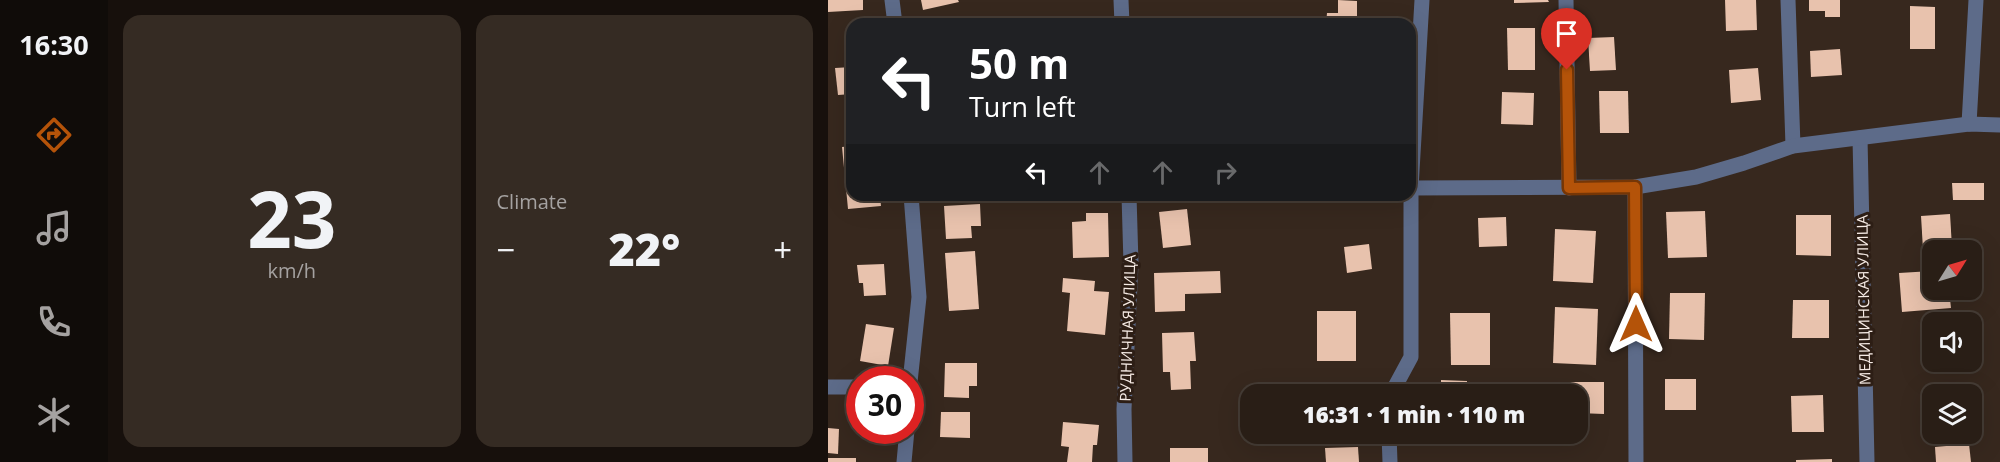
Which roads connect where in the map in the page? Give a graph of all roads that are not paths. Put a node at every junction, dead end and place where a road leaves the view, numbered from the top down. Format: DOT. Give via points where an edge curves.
graph roads {
  1 [pos="892,0"];
  2 [pos="1121,0"];
  3 [pos="1422,0"];
  4 [pos="1566,0"];
  5 [pos="1788,0"];
  6 [pos="1976,0"];
  7 [pos="894,18"];
  8 [pos="1122,18"];
  9 [pos="1416,94"];
  10 [pos="1969,124"];
  11 [pos="2000,125"];
  12 [pos="1860,138"];
  13 [pos="1793,146"];
  14 [pos="1635,187"];
  15 [pos="1416,188"];
  16 [pos="1569,188"];
  17 [pos="911,201"];
  18 [pos="1129,201"];
  19 [pos="1410,201"];
  20 [pos="912,366"];
  21 [pos="1396,384"];
  22 [pos="828,387"];
  23 [pos="846,387"];
  24 [pos="906,444"];
  25 [pos="1389,444"];
  26 [pos="904,462"];
  27 [pos="1125,462"];
  28 [pos="1390,462"];
  29 [pos="1636,462"];
  30 [pos="1867,462"];
  1 -- 7 [label="street"];
  2 -- 8 [label="street"];
  3 -- 9 [label="street"];
  4 -- 16 [label="street"];
  5 -- 13 [label="street"];
  6 -- 10 [label="street"];
  10 -- 11 [label="street"];
  10 -- 12 [label="street"];
  12 -- 13 [label="street"];
  12 -- 30 [label="street, МЕДИЦИНСКАЯ УЛИЦА"];
  13 -- 14 [label="street" via="1696,177"];
  14 -- 16 [label="street"];
  14 -- 29 [label="street"];
  15 -- 16 [label="street"];
  17 -- 20 [label="street" via="919,297"];
  18 -- 27 [label="street, РУДНИЧНАЯ УЛИЦА"];
  19 -- 21 [label="street" via="1411,357"];
  22 -- 23 [label="street"];
  24 -- 26 [label="street"];
  25 -- 28 [label="street"];
}
